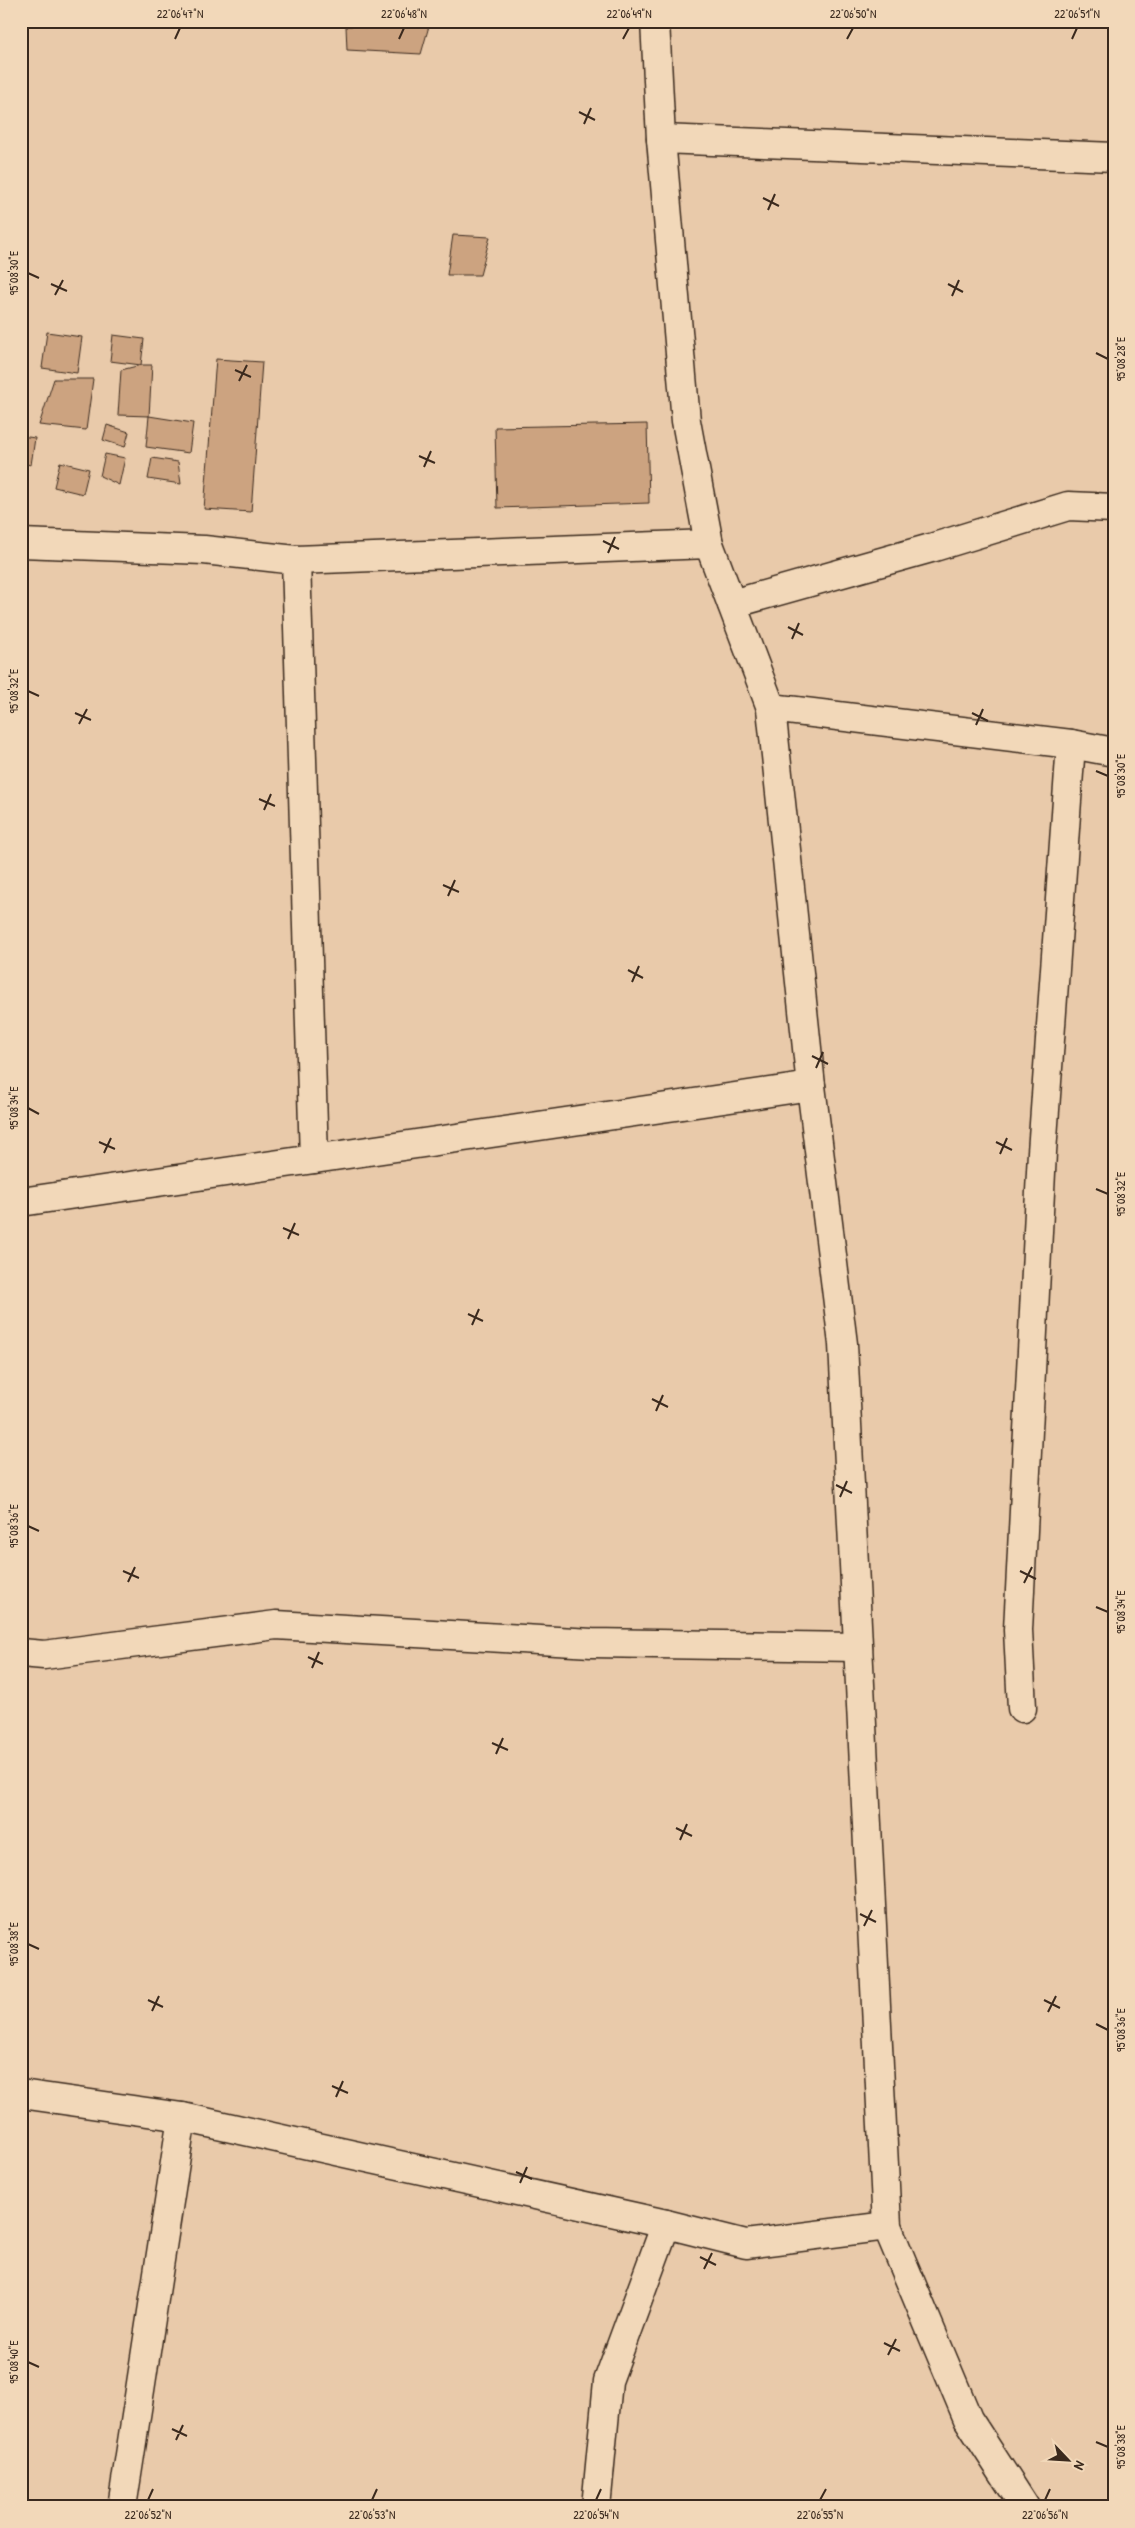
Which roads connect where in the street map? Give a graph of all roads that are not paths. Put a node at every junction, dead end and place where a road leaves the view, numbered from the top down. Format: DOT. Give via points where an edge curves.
graph roads {
  1 [pos="655,21"];
  2 [pos="661,139"];
  3 [pos="1114,156"];
  4 [pos="1114,508"];
  5 [pos="21,543"];
  6 [pos="709,544"];
  7 [pos="296,560"];
  8 [pos="732,604"];
  9 [pos="771,708"];
  10 [pos="1072,744"];
  11 [pos="1114,752"];
  12 [pos="810,1086"];
  13 [pos="314,1159"];
  14 [pos="21,1202"];
  15 [pos="858,1647"];
  16 [pos="21,1653"];
  17 [pos="1022,1708"];
  18 [pos="21,2094"];
  19 [pos="182,2117"];
  20 [pos="666,2224"];
  21 [pos="886,2226"];
  22 [pos="122,2507"];
  23 [pos="596,2507"];
  24 [pos="1025,2507"];
  1 -- 2 [label="street"];
  2 -- 3 [label="street"];
  2 -- 6 [label="street" via="686,421"];
  4 -- 8 [label="street" via="1068,506"];
  5 -- 7 [label="street" via="204,550"];
  6 -- 7 [label="street"];
  6 -- 8 [label="street"];
  7 -- 13 [label="street"];
  8 -- 9 [label="street"];
  9 -- 10 [label="street"];
  9 -- 12 [label="street"];
  10 -- 11 [label="street"];
  10 -- 17 [label="street" via="1042,1152 1018,1630"];
  12 -- 13 [label="street"];
  12 -- 15 [label="street" via="843,1344"];
  13 -- 14 [label="street"];
  15 -- 16 [label="street" via="592,1643 276,1625 44,1655"];
  15 -- 21 [label="street"];
  18 -- 19 [label="street"];
  19 -- 20 [label="street"];
  19 -- 22 [label="street"];
  20 -- 21 [label="street" via="746,2244"];
  20 -- 23 [label="street" via="608,2381"];
  21 -- 24 [label="street" via="968,2419"];
}
